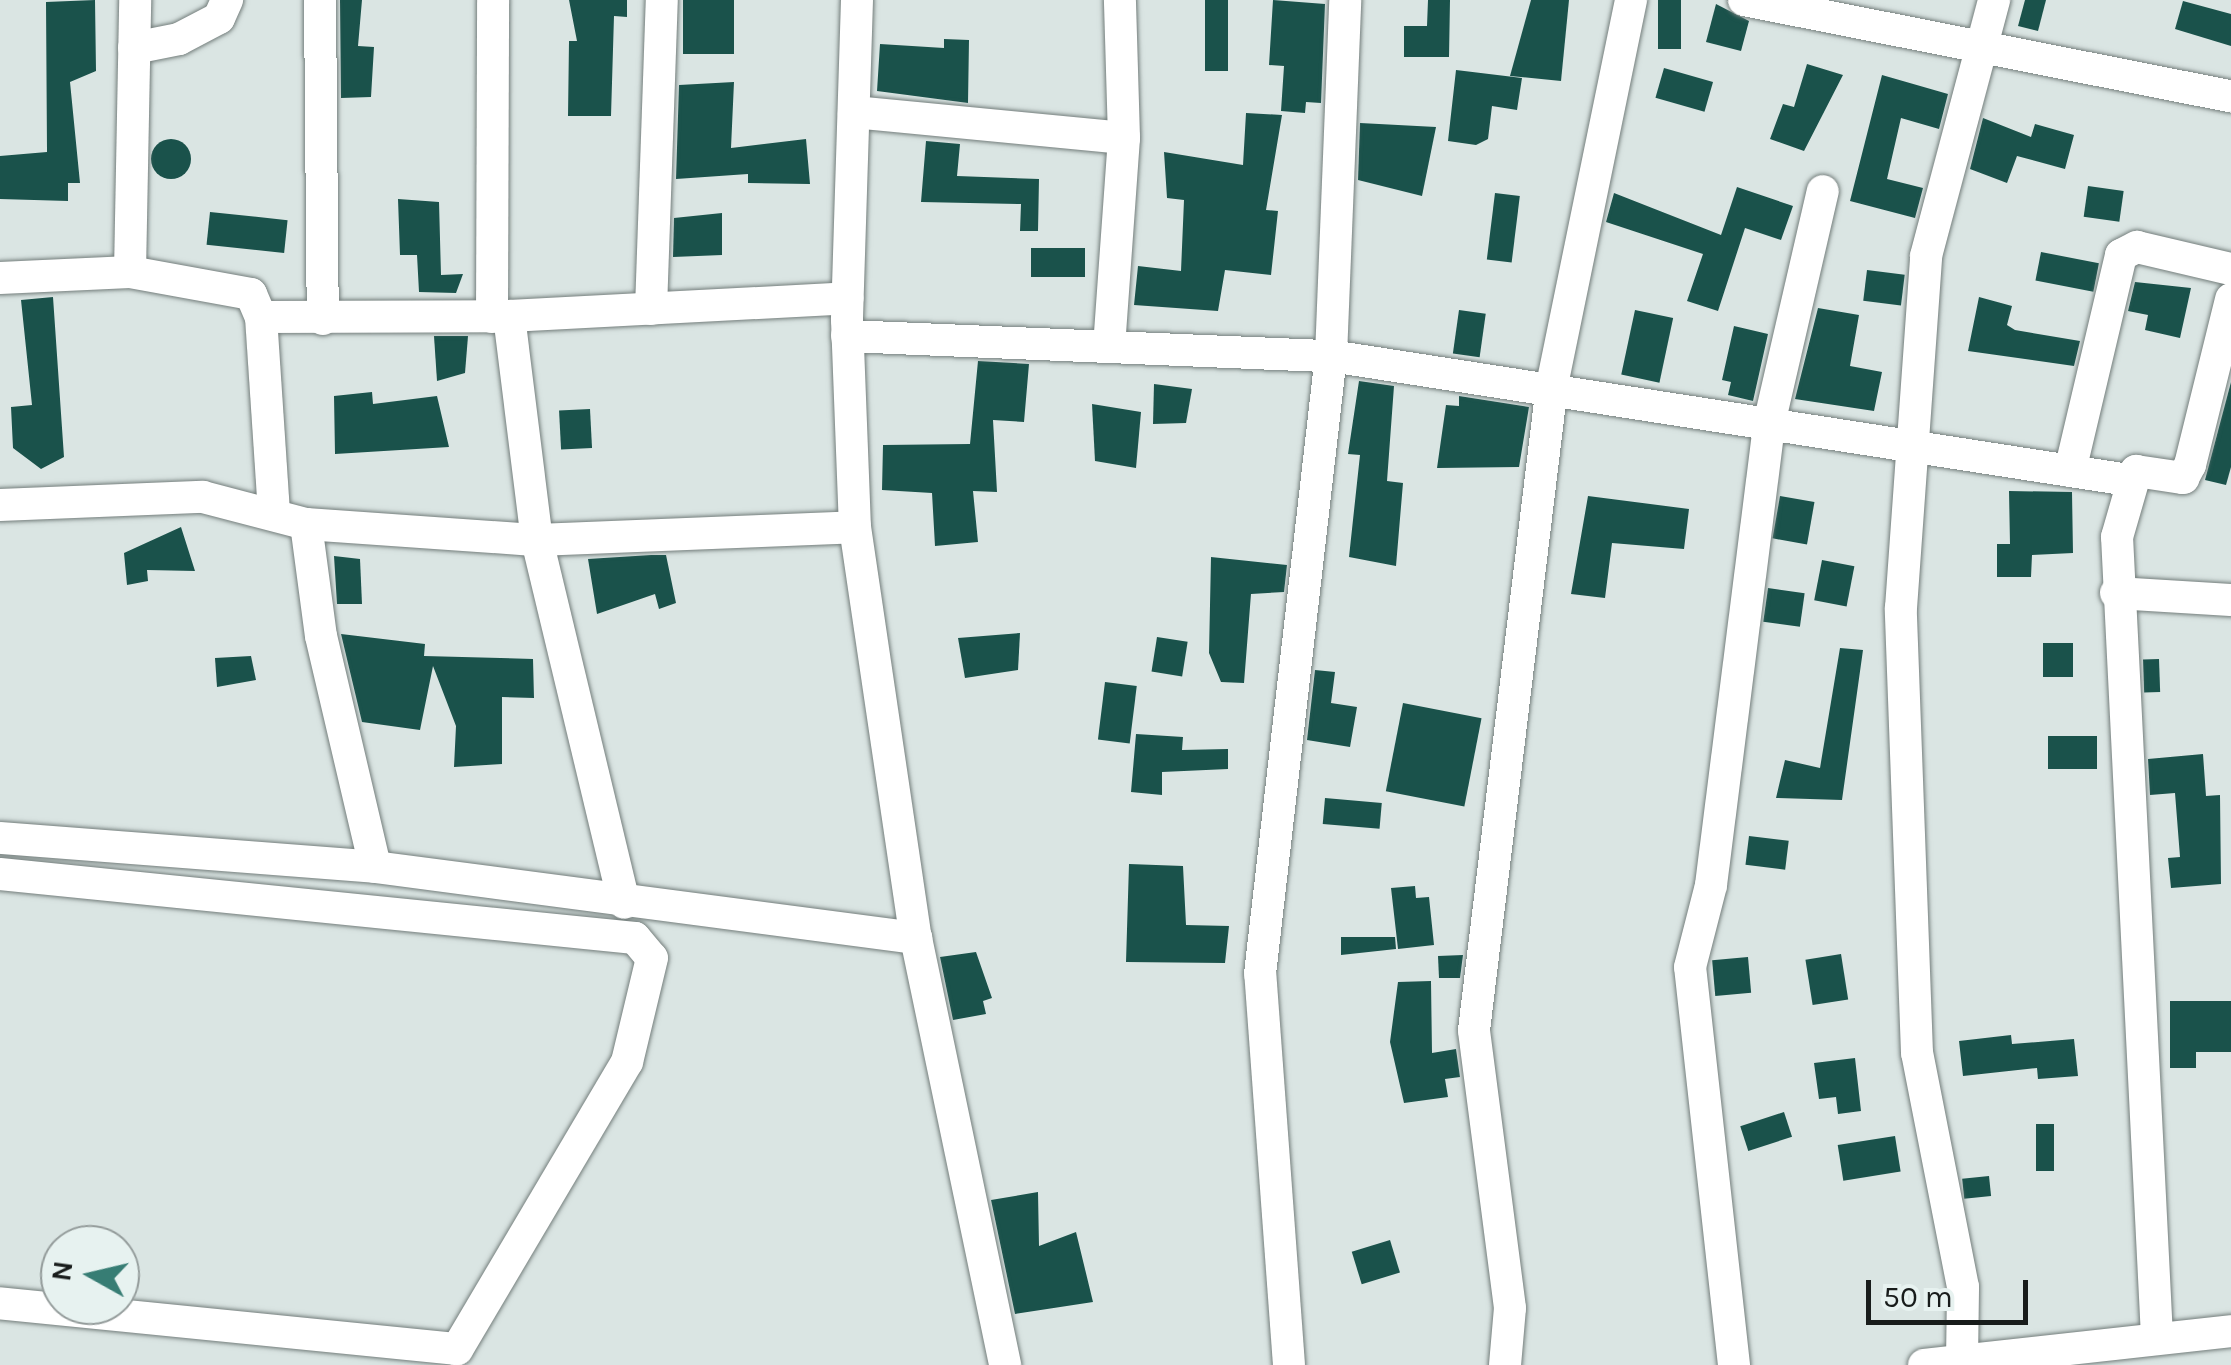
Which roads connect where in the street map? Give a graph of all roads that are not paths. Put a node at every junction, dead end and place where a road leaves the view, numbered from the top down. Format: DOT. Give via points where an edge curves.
graph roads {
  1 [pos="135,0"];
  2 [pos="227,0"];
  3 [pos="320,0"];
  4 [pos="493,0"];
  5 [pos="662,0"];
  6 [pos="857,0"];
  7 [pos="1120,0"];
  8 [pos="1345,0"];
  9 [pos="1631,0"];
  10 [pos="1744,0"];
  11 [pos="1994,0"];
  12 [pos="1978,46"];
  13 [pos="134,48"];
  14 [pos="2231,96"];
  15 [pos="854,112"];
  16 [pos="1124,138"];
  17 [pos="1823,191"];
  18 [pos="2231,269"];
  19 [pos="130,272"];
  20 [pos="0,278"];
  21 [pos="848,298"];
  22 [pos="2231,300"];
  23 [pos="652,309"];
  24 [pos="261,316"];
  25 [pos="501,316"];
  26 [pos="324,318"];
  27 [pos="847,336"];
  28 [pos="1109,346"];
  29 [pos="1331,356"];
  30 [pos="1552,386"];
  31 [pos="1769,424"];
  32 [pos="1910,448"];
  33 [pos="2070,471"];
  34 [pos="2128,480"];
  35 [pos="0,505"];
  36 [pos="274,511"];
  37 [pos="306,524"];
  38 [pos="854,527"];
  39 [pos="537,540"];
  40 [pos="2116,593"];
  41 [pos="2231,600"];
  42 [pos="0,838"];
  43 [pos="375,867"];
  44 [pos="0,874"];
  45 [pos="624,903"];
  46 [pos="916,938"];
  47 [pos="0,1303"];
  48 [pos="2231,1331"];
  49 [pos="2157,1337"];
  50 [pos="454,1357"];
  51 [pos="1962,1361"];
  52 [pos="1005,1365"];
  53 [pos="1290,1365"];
  54 [pos="1505,1365"];
  55 [pos="1734,1365"];
  56 [pos="1924,1365"];
  1 -- 13 [label="street"];
  2 -- 13 [label="street" via="219,18 178,40"];
  3 -- 26 [label="street"];
  4 -- 25 [label="street"];
  5 -- 23 [label="street"];
  6 -- 15 [label="street"];
  7 -- 16 [label="street"];
  8 -- 29 [label="street"];
  9 -- 30 [label="street"];
  10 -- 12 [label="street"];
  11 -- 12 [label="street"];
  12 -- 14 [label="street"];
  12 -- 32 [label="street" via="1926,256"];
  13 -- 19 [label="street"];
  15 -- 16 [label="street"];
  15 -- 21 [label="street"];
  16 -- 28 [label="street"];
  17 -- 31 [label="street"];
  18 -- 33 [label="street" via="2137,247 2121,255"];
  19 -- 20 [label="street"];
  19 -- 24 [label="street" via="230,284 250,294"];
  21 -- 23 [label="street"];
  21 -- 27 [label="street"];
  22 -- 34 [label="street" via="2183,478 2136,471"];
  23 -- 25 [label="street"];
  24 -- 26 [label="street"];
  24 -- 36 [label="street"];
  25 -- 26 [label="street"];
  25 -- 39 [label="street"];
  27 -- 28 [label="street"];
  27 -- 38 [label="street"];
  28 -- 29 [label="street"];
  29 -- 30 [label="street"];
  29 -- 53 [label="street" via="1260,974"];
  30 -- 31 [label="street"];
  30 -- 54 [label="street" via="1474,1030 1510,1308"];
  31 -- 32 [label="street"];
  31 -- 55 [label="street" via="1710,885 1690,967"];
  32 -- 33 [label="street"];
  32 -- 51 [label="street" via="1900,608 1916,1054 1963,1288"];
  33 -- 34 [label="street"];
  34 -- 40 [label="street"];
  35 -- 36 [label="street" via="203,497"];
  36 -- 37 [label="street"];
  37 -- 39 [label="street"];
  37 -- 43 [label="street" via="320,636"];
  38 -- 39 [label="street"];
  38 -- 46 [label="street"];
  39 -- 45 [label="street"];
  40 -- 41 [label="street"];
  40 -- 49 [label="street"];
  42 -- 43 [label="street"];
  43 -- 45 [label="street"];
  44 -- 50 [label="street" via="635,938 652,958 627,1062"];
  45 -- 46 [label="street"];
  46 -- 52 [label="street"];
  47 -- 50 [label="street"];
  48 -- 49 [label="street"];
  49 -- 51 [label="street"];
  51 -- 56 [label="street"];
}
